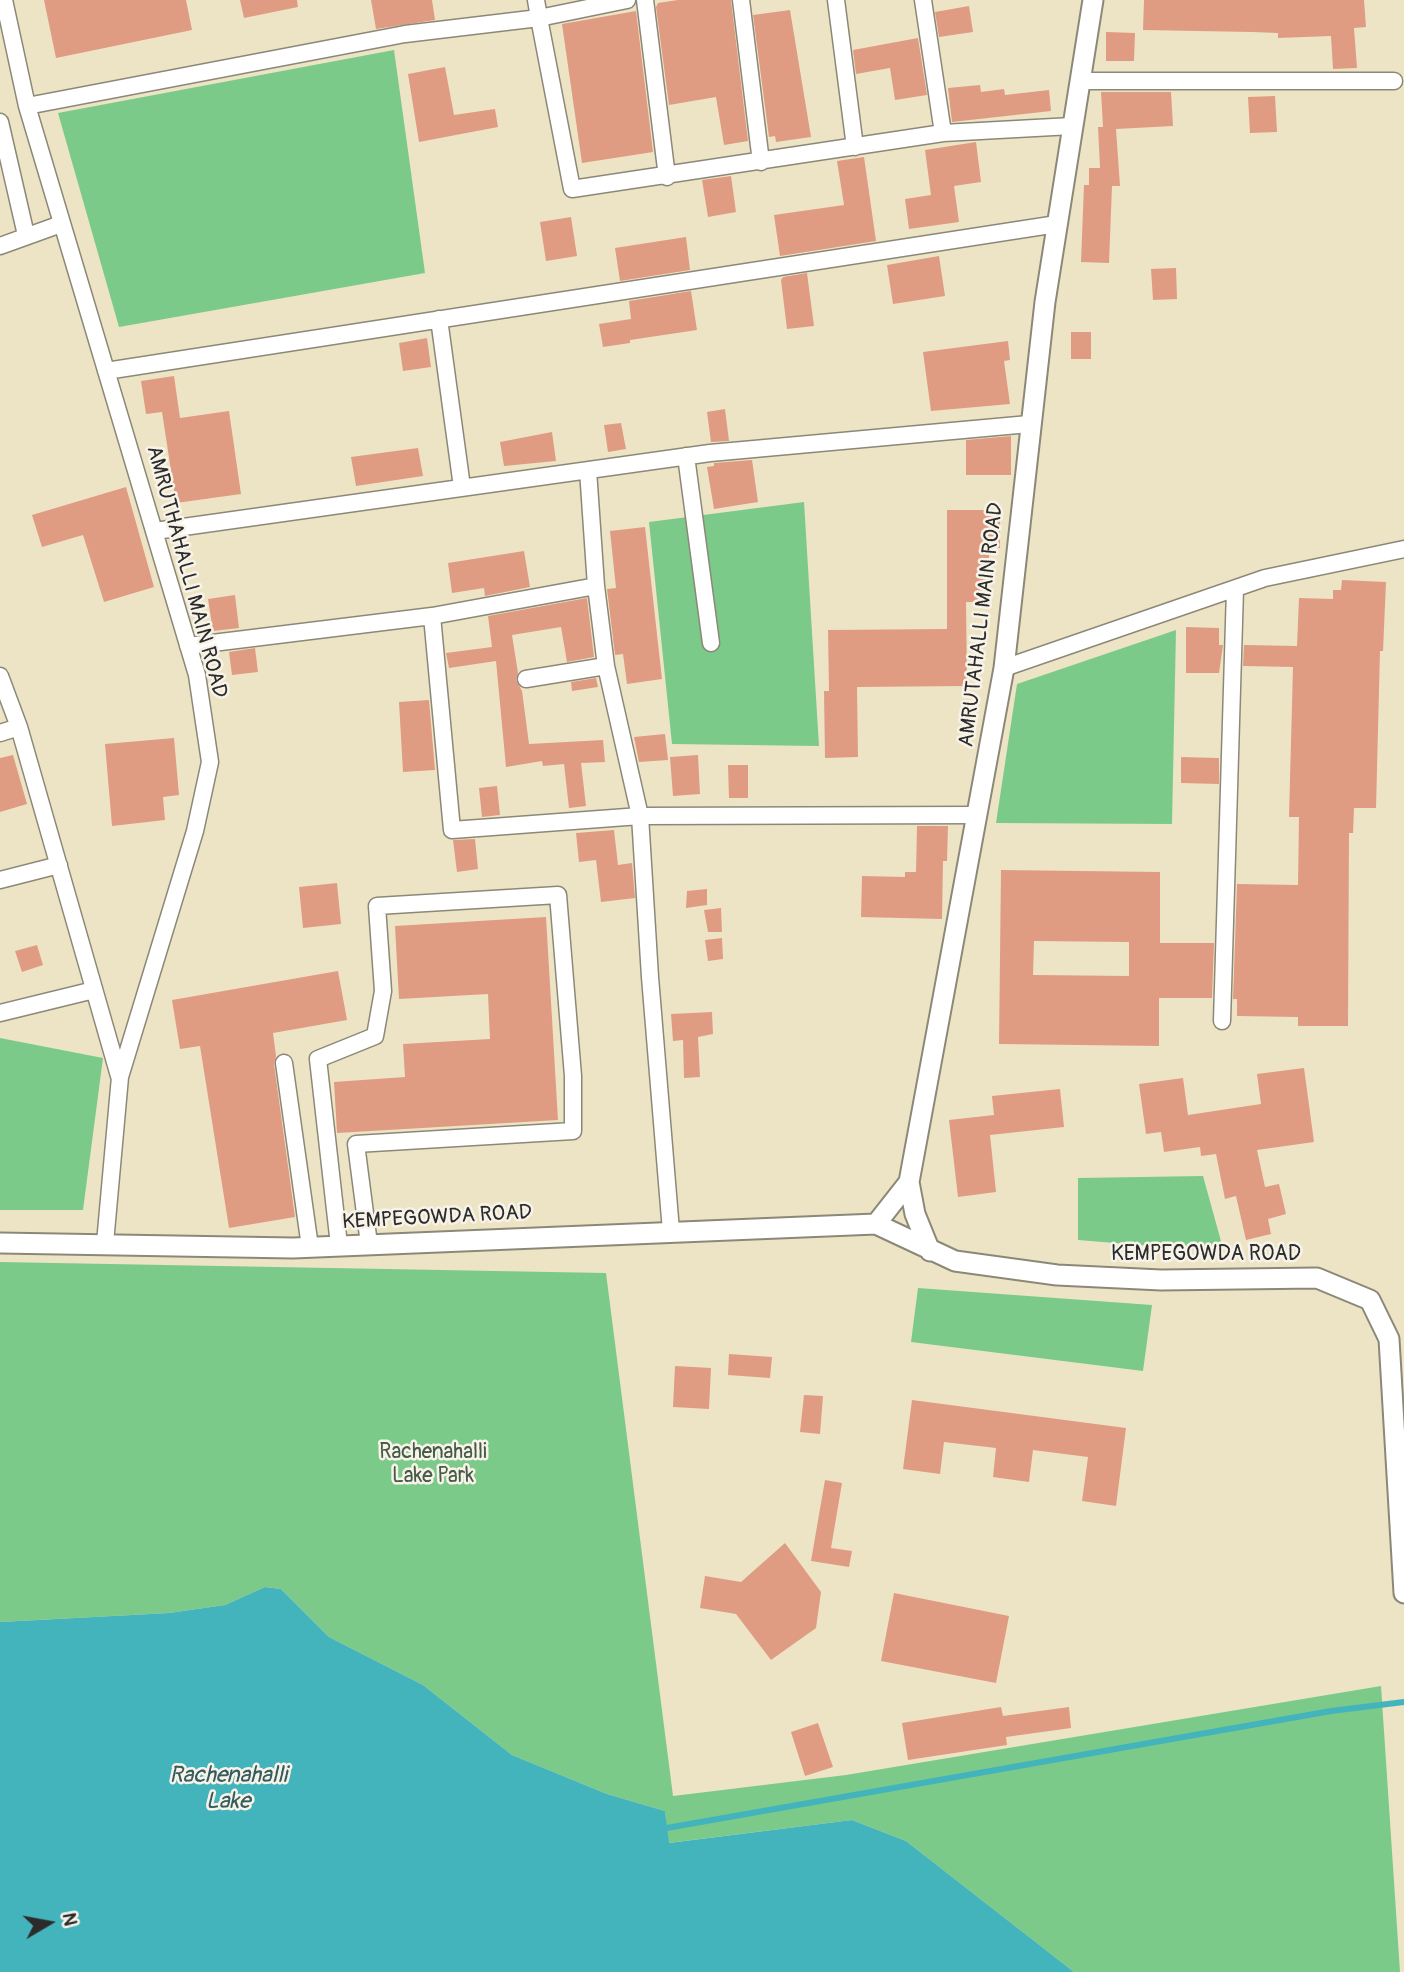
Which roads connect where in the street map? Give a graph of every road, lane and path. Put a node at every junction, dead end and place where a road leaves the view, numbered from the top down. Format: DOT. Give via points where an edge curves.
graph roads {
  1 [pos="4,0"];
  2 [pos="536,0"];
  3 [pos="626,0"];
  4 [pos="645,0"];
  5 [pos="741,0"];
  6 [pos="836,0"];
  7 [pos="923,0"];
  8 [pos="1093,0"];
  9 [pos="539,18"];
  10 [pos="1080,81"];
  11 [pos="1394,81"];
  12 [pos="27,106"];
  13 [pos="0,122"];
  14 [pos="1072,126"];
  15 [pos="943,133"];
  16 [pos="3,147"];
  17 [pos="855,147"];
  18 [pos="761,162"];
  19 [pos="667,177"];
  20 [pos="60,219"];
  21 [pos="1057,224"];
  22 [pos="30,233"];
  23 [pos="0,246"];
  24 [pos="439,319"];
  25 [pos="106,371"];
  26 [pos="1029,424"];
  27 [pos="686,456"];
  28 [pos="588,470"];
  29 [pos="462,487"];
  30 [pos="155,531"];
  31 [pos="1404,549"];
  32 [pos="596,586"];
  33 [pos="1235,589"];
  34 [pos="432,616"];
  35 [pos="711,643"];
  36 [pos="188,646"];
  37 [pos="606,666"];
  38 [pos="1004,668"];
  39 [pos="0,676"];
  40 [pos="526,679"];
  41 [pos="19,727"];
  42 [pos="0,733"];
  43 [pos="978,815"];
  44 [pos="640,816"];
  45 [pos="59,865"];
  46 [pos="0,880"];
  47 [pos="94,990"];
  48 [pos="0,1013"];
  49 [pos="1222,1021"];
  50 [pos="284,1063"];
  51 [pos="120,1077"];
  52 [pos="356,1144"];
  53 [pos="327,1146"];
  54 [pos="909,1182"];
  55 [pos="876,1224"];
  56 [pos="671,1231"];
  57 [pos="0,1243"];
  58 [pos="105,1243"];
  59 [pos="369,1244"];
  60 [pos="339,1245"];
  61 [pos="310,1247"];
  62 [pos="930,1251"];
  63 [pos="1404,1593"];
  1 -- 12 [label="street, AMRUTHAHALLI MAIN ROAD"];
  2 -- 9 [label="street"];
  3 -- 9 [label="street"];
  4 -- 19 [label="street"];
  5 -- 18 [label="street"];
  6 -- 17 [label="street"];
  7 -- 15 [label="street"];
  8 -- 10 [label="street, AMRUTAHALLI MAIN ROAD"];
  9 -- 12 [label="street" via="405,34"];
  9 -- 19 [label="street" via="572,189"];
  10 -- 11 [label="street"];
  10 -- 14 [label="street, AMRUTAHALLI MAIN ROAD"];
  12 -- 20 [label="street, AMRUTHAHALLI MAIN ROAD"];
  13 -- 16 [label="street"];
  14 -- 15 [label="street"];
  14 -- 21 [label="street, AMRUTAHALLI MAIN ROAD"];
  15 -- 17 [label="street"];
  16 -- 22 [label="street"];
  17 -- 18 [label="street"];
  18 -- 19 [label="street"];
  20 -- 22 [label="street"];
  20 -- 25 [label="street, AMRUTHAHALLI MAIN ROAD"];
  21 -- 24 [label="street"];
  21 -- 26 [label="street, AMRUTAHALLI MAIN ROAD"];
  22 -- 23 [label="street"];
  24 -- 25 [label="street"];
  24 -- 29 [label="street"];
  25 -- 30 [label="street, AMRUTHAHALLI MAIN ROAD"];
  26 -- 27 [label="street"];
  26 -- 38 [label="street, AMRUTAHALLI MAIN ROAD"];
  27 -- 28 [label="street"];
  27 -- 35 [label="street"];
  28 -- 29 [label="street"];
  28 -- 32 [label="street"];
  29 -- 30 [label="street"];
  30 -- 36 [label="street, AMRUTHAHALLI MAIN ROAD"];
  31 -- 33 [label="street" via="1265,578"];
  32 -- 34 [label="street"];
  32 -- 37 [label="street"];
  33 -- 38 [label="street"];
  33 -- 49 [label="street"];
  34 -- 36 [label="street"];
  34 -- 44 [label="street" via="452,830"];
  36 -- 51 [label="street, AMRUTHAHALLI MAIN ROAD" via="211,762 195,831"];
  37 -- 40 [label="street"];
  37 -- 44 [label="street"];
  38 -- 43 [label="street, AMRUTAHALLI MAIN ROAD"];
  39 -- 41 [label="street"];
  41 -- 42 [label="street"];
  41 -- 45 [label="street"];
  43 -- 44 [label="street"];
  43 -- 54 [label="street, AMRUTAHALLI MAIN ROAD"];
  44 -- 56 [label="street"];
  45 -- 46 [label="street"];
  45 -- 47 [label="street"];
  47 -- 48 [label="street"];
  47 -- 51 [label="street"];
  50 -- 61 [label="street"];
  51 -- 58 [label="street, AMRUTHAHALLI MAIN ROAD"];
  52 -- 53 [label="street"];
  52 -- 53 [label="street" via="573,1131 558,895 377,906 383,991 375,1036 318,1059"];
  52 -- 59 [label="street"];
  53 -- 60 [label="street"];
  54 -- 55 [label="street"];
  54 -- 62 [label="street, AMRUTAHALLI MAIN ROAD" via="915,1214"];
  55 -- 56 [label="street, KEMPEGOWDA ROAD"];
  55 -- 62 [label="street, KEMPEGOWDA ROAD"];
  56 -- 59 [label="street, KEMPEGOWDA ROAD"];
  57 -- 58 [label="street, KEMPEGOWDA ROAD"];
  58 -- 61 [label="street, KEMPEGOWDA ROAD"];
  59 -- 60 [label="street, KEMPEGOWDA ROAD"];
  60 -- 61 [label="street, KEMPEGOWDA ROAD"];
  62 -- 63 [label="street, KEMPEGOWDA ROAD" via="955,1261 1057,1275 1161,1280 1317,1278 1370,1300 1389,1339"];
}
